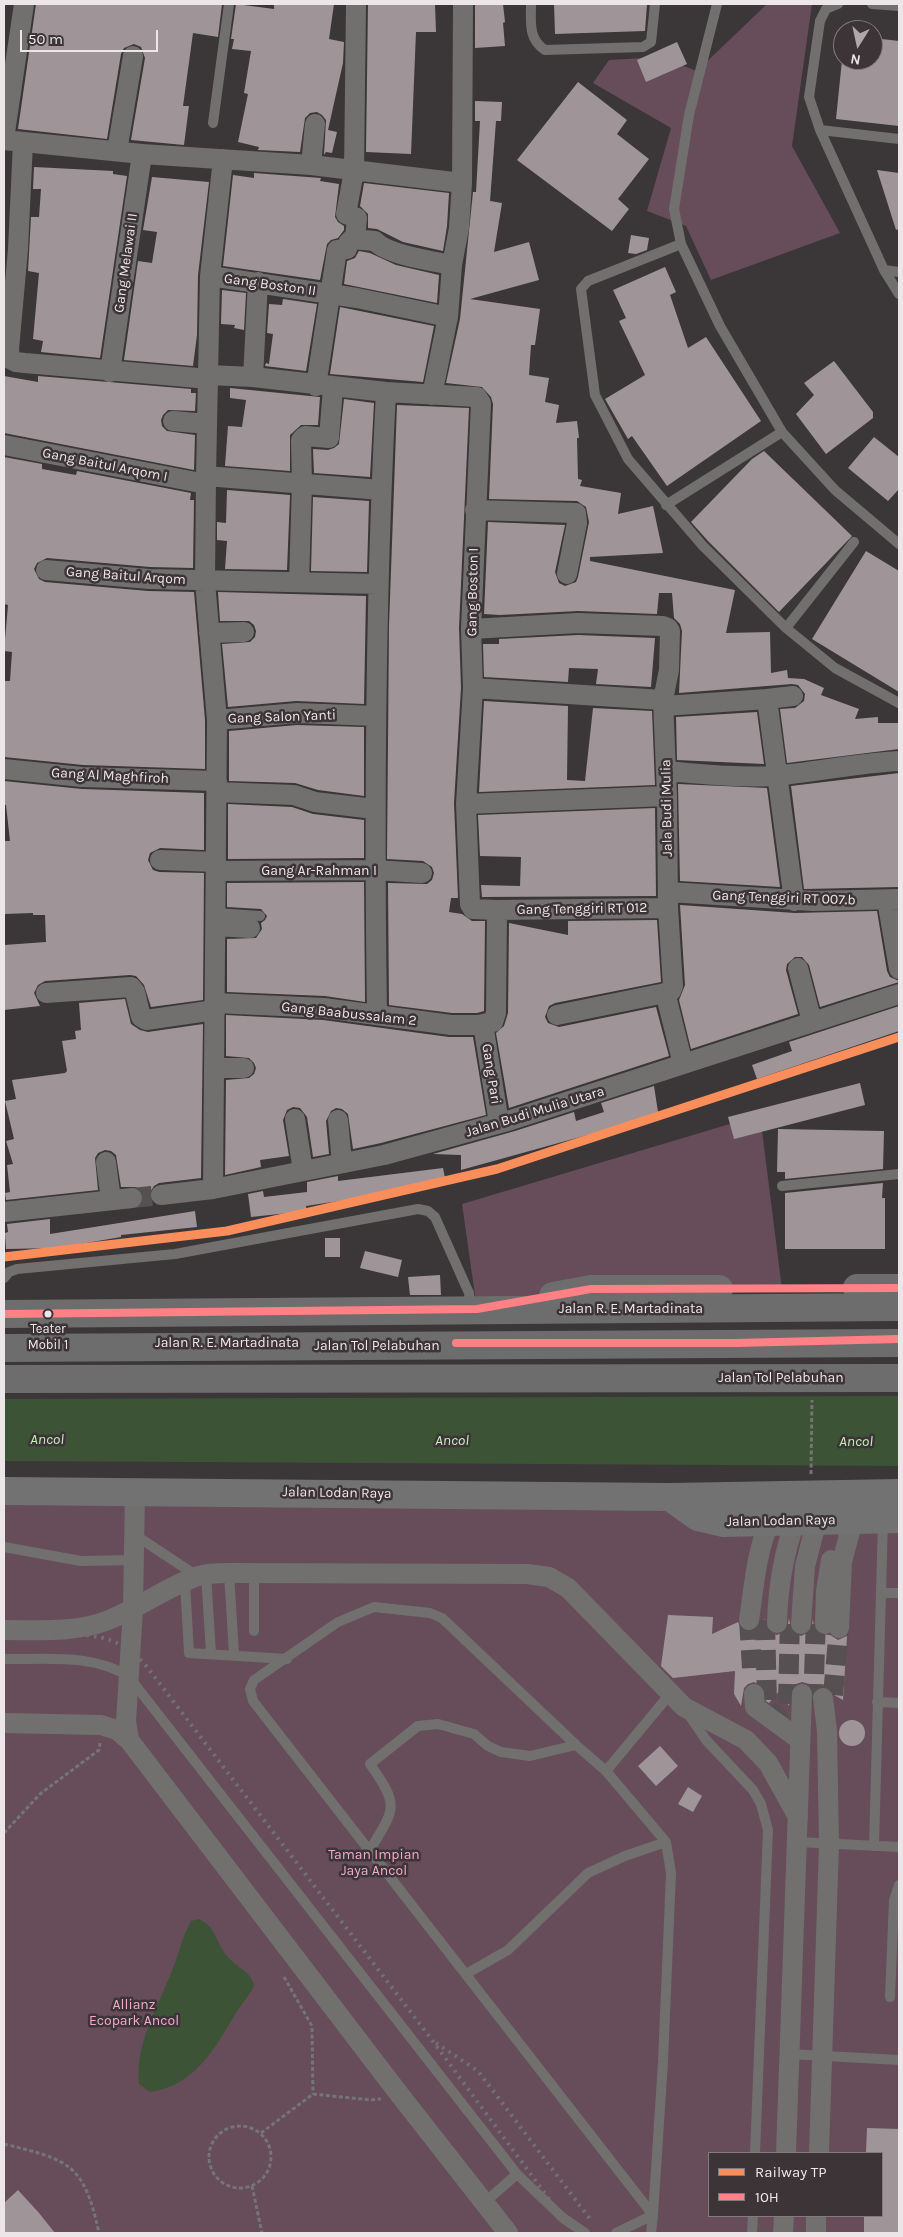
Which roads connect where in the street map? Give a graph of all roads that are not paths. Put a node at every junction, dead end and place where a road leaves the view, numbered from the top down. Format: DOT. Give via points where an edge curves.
graph roads {
  1 [pos="24,4"];
  2 [pos="229,4"];
  3 [pos="356,4"];
  4 [pos="464,4"];
  5 [pos="531,4"];
  6 [pos="655,4"];
  7 [pos="716,4"];
  8 [pos="838,4"];
  9 [pos="872,4"];
  10 [pos="899,6"];
  11 [pos="133,56"];
  12 [pos="213,123"];
  13 [pos="315,124"];
  14 [pos="820,130"];
  15 [pos="899,139"];
  16 [pos="10,141"];
  17 [pos="117,151"];
  18 [pos="142,154"];
  19 [pos="222,160"];
  20 [pos="311,165"];
  21 [pos="354,171"];
  22 [pos="462,183"];
  23 [pos="355,239"];
  24 [pos="681,244"];
  25 [pos="11,249"];
  26 [pos="452,265"];
  27 [pos="884,270"];
  28 [pos="899,272"];
  29 [pos="210,276"];
  30 [pos="258,282"];
  31 [pos="331,294"];
  32 [pos="899,294"];
  33 [pos="448,316"];
  34 [pos="110,372"];
  35 [pos="209,377"];
  36 [pos="254,378"];
  37 [pos="325,387"];
  38 [pos="386,392"];
  39 [pos="432,395"];
  40 [pos="173,421"];
  41 [pos="207,424"];
  42 [pos="782,432"];
  43 [pos="4,445"];
  44 [pos="206,480"];
  45 [pos="302,483"];
  46 [pos="381,490"];
  47 [pos="666,505"];
  48 [pos="475,510"];
  49 [pos="854,542"];
  50 [pos="899,544"];
  51 [pos="46,570"];
  52 [pos="566,574"];
  53 [pos="205,582"];
  54 [pos="299,582"];
  55 [pos="378,584"];
  56 [pos="786,628"];
  57 [pos="471,629"];
  58 [pos="244,632"];
  59 [pos="209,633"];
  60 [pos="473,688"];
  61 [pos="793,696"];
  62 [pos="767,699"];
  63 [pos="663,703"];
  64 [pos="899,703"];
  65 [pos="376,716"];
  66 [pos="218,720"];
  67 [pos="899,762"];
  68 [pos="4,769"];
  69 [pos="666,771"];
  70 [pos="776,775"];
  71 [pos="217,786"];
  72 [pos="667,796"];
  73 [pos="466,804"];
  74 [pos="374,809"];
  75 [pos="160,860"];
  76 [pos="216,866"];
  77 [pos="375,870"];
  78 [pos="422,873"];
  79 [pos="668,900"];
  80 [pos="893,900"];
  81 [pos="794,901"];
  82 [pos="497,910"];
  83 [pos="216,919"];
  84 [pos="255,922"];
  85 [pos="798,968"];
  86 [pos="899,968"];
  87 [pos="46,993"];
  88 [pos="899,994"];
  89 [pos="667,1000"];
  90 [pos="215,1007"];
  91 [pos="377,1015"];
  92 [pos="557,1015"];
  93 [pos="812,1022"];
  94 [pos="484,1024"];
  95 [pos="683,1064"];
  96 [pos="214,1068"];
  97 [pos="244,1068"];
  98 [pos="295,1119"];
  99 [pos="338,1120"];
  100 [pos="499,1123"];
  101 [pos="106,1162"];
  102 [pos="342,1163"];
  103 [pos="302,1171"];
  104 [pos="899,1174"];
  105 [pos="782,1186"];
  106 [pos="213,1189"];
  107 [pos="162,1194"];
  108 [pos="132,1198"];
  109 [pos="110,1200"];
  110 [pos="4,1212"];
  111 [pos="4,1278"];
  112 [pos="899,1288"];
  113 [pos="899,1308"];
  114 [pos="474,1309"];
  115 [pos="4,1314"];
  116 [pos="899,1341"];
  117 [pos="4,1343"];
  118 [pos="4,1348"];
  119 [pos="899,1378"];
  120 [pos="4,1379"];
  121 [pos="4,1491"];
  122 [pos="135,1491"];
  123 [pos="899,1493"];
  124 [pos="670,1497"];
  125 [pos="891,1519"];
  126 [pos="812,1521"];
  127 [pos="135,1535"];
  128 [pos="4,1547"];
  129 [pos="135,1560"];
  130 [pos="229,1573"];
  131 [pos="254,1573"];
  132 [pos="196,1578"];
  133 [pos="881,1593"];
  134 [pos="899,1593"];
  135 [pos="133,1609"];
  136 [pos="795,1622"];
  137 [pos="4,1630"];
  138 [pos="254,1631"];
  139 [pos="211,1653"];
  140 [pos="234,1654"];
  141 [pos="4,1659"];
  142 [pos="287,1659"];
  143 [pos="129,1677"];
  144 [pos="754,1694"];
  145 [pos="677,1700"];
  146 [pos="877,1702"];
  147 [pos="899,1703"];
  148 [pos="4,1723"];
  149 [pos="129,1740"];
  150 [pos="800,1740"];
  151 [pos="576,1745"];
  152 [pos="606,1771"];
  153 [pos="798,1817"];
  154 [pos="666,1842"];
  155 [pos="797,1842"];
  156 [pos="829,1844"];
  157 [pos="874,1846"];
  158 [pos="899,1847"];
  159 [pos="370,1850"];
  160 [pos="899,1885"];
  161 [pos="466,1974"];
  162 [pos="890,1997"];
  163 [pos="789,2054"];
  164 [pos="823,2056"];
  165 [pos="899,2060"];
  166 [pos="755,2152"];
  167 [pos="786,2152"];
  168 [pos="819,2152"];
  169 [pos="517,2174"];
  170 [pos="484,2203"];
  171 [pos="652,2215"];
  172 [pos="753,2217"];
  173 [pos="784,2217"];
  174 [pos="816,2217"];
  175 [pos="508,2233"];
  176 [pos="585,2233"];
  177 [pos="616,2233"];
  178 [pos="651,2233"];
  179 [pos="752,2233"];
  180 [pos="783,2233"];
  181 [pos="816,2233"];
  1 -- 16 [label="street"];
  2 -- 12 [label="lane"];
  3 -- 21 [label="street"];
  4 -- 22 [label="street"];
  5 -- 6 [label="lane" via="531,36 545,50 643,47 651,42"];
  7 -- 24 [label="lane" via="689,115 674,208"];
  8 -- 14 [label="lane" via="826,9 820,21 810,97"];
  9 -- 10 [label="lane"];
  11 -- 17 [label="street"];
  13 -- 20 [label="street"];
  14 -- 15 [label="lane"];
  14 -- 27 [label="lane"];
  16 -- 17 [label="street"];
  16 -- 25 [label="street"];
  17 -- 18 [label="street"];
  18 -- 19 [label="street"];
  18 -- 34 [label="street, Gang Melawai II"];
  19 -- 20 [label="street"];
  19 -- 29 [label="street"];
  20 -- 21 [label="street"];
  21 -- 22 [label="street"];
  21 -- 23 [label="street" via="346,214 357,218"];
  22 -- 26 [label="street"];
  23 -- 26 [label="street" via="375,241 377,245 399,254"];
  23 -- 31 [label="street" via="348,243 347,249 337,250"];
  24 -- 42 [label="lane" via="720,326"];
  24 -- 47 [label="lane" via="588,281 581,289 595,395 628,459"];
  25 -- 34 [label="street, Gang Boston I" via="10,359"];
  26 -- 33 [label="street"];
  27 -- 28 [label="lane"];
  27 -- 32 [label="lane"];
  29 -- 30 [label="street, Gang Boston II"];
  29 -- 35 [label="street"];
  30 -- 31 [label="street, Gang Boston II"];
  30 -- 36 [label="street"];
  31 -- 33 [label="street, Gang Boston II"];
  31 -- 37 [label="street"];
  33 -- 39 [label="street"];
  34 -- 35 [label="street, Gang Boston I"];
  35 -- 36 [label="street, Gang Boston I"];
  35 -- 41 [label="street"];
  36 -- 37 [label="street, Gang Boston I"];
  37 -- 38 [label="street, Gang Boston I"];
  37 -- 45 [label="street" via="329,438 305,436 301,440"];
  38 -- 39 [label="street, Gang Boston I"];
  38 -- 46 [label="street"];
  39 -- 48 [label="street, Gang Boston I" via="477,397 481,403"];
  40 -- 41 [label="street"];
  41 -- 44 [label="street"];
  42 -- 47 [label="lane"];
  42 -- 50 [label="lane" via="835,490"];
  43 -- 44 [label="street, Gang Baitul Arqom I"];
  44 -- 45 [label="street, Gang Baitul Arqom I"];
  44 -- 53 [label="street"];
  45 -- 46 [label="street, Gang Baitul Arqom I"];
  45 -- 54 [label="street"];
  46 -- 55 [label="street"];
  47 -- 56 [label="lane"];
  48 -- 52 [label="street" via="576,513 578,523"];
  48 -- 57 [label="street, Gang Boston I"];
  49 -- 56 [label="lane"];
  51 -- 53 [label="street, Gang Baitul Arqom" via="117,578"];
  53 -- 54 [label="street, Gang Baitul Arqom"];
  53 -- 59 [label="street"];
  54 -- 55 [label="street, Gang Baitul Arqom"];
  55 -- 65 [label="street"];
  56 -- 64 [label="lane" via="835,668"];
  57 -- 60 [label="street, Gang Boston I"];
  57 -- 63 [label="street, Jala Budi Mulia" via="578,623 663,626 670,631 669,670"];
  58 -- 59 [label="street"];
  59 -- 66 [label="street"];
  60 -- 63 [label="street"];
  60 -- 73 [label="street, Gang Boston I"];
  61 -- 62 [label="street"];
  62 -- 63 [label="street"];
  62 -- 70 [label="street"];
  63 -- 69 [label="street, Jala Budi Mulia"];
  65 -- 66 [label="street, Gang Salon Yanti" via="305,713"];
  65 -- 74 [label="street"];
  66 -- 71 [label="street"];
  67 -- 70 [label="street" via="875,762"];
  68 -- 71 [label="street, Gang Al Maghfiroh"];
  69 -- 70 [label="street" via="728,777"];
  69 -- 72 [label="street, Jala Budi Mulia"];
  70 -- 81 [label="street"];
  71 -- 74 [label="street, Gang Al Maghfiroh"];
  71 -- 76 [label="street"];
  72 -- 73 [label="street"];
  72 -- 79 [label="street, Jala Budi Mulia"];
  73 -- 82 [label="street, Gang Boston I" via="470,904 478,911"];
  74 -- 77 [label="street"];
  75 -- 76 [label="street, Gang Ar-Rahman I"];
  76 -- 77 [label="street, Gang Ar-Rahman I"];
  76 -- 83 [label="street"];
  77 -- 78 [label="street, Gang Ar-Rahman I"];
  77 -- 91 [label="street"];
  79 -- 81 [label="street, Gang Tenggiri RT 007.b"];
  79 -- 82 [label="street, Gang Tenggiri RT 012"];
  79 -- 92 [label="street, Jala Budi Mulia" via="671,991"];
  80 -- 81 [label="street, Gang Tenggiri RT 007.b"];
  80 -- 86 [label="street"];
  82 -- 94 [label="street" via="495,1019"];
  83 -- 84 [label="street"];
  83 -- 90 [label="street"];
  85 -- 93 [label="street"];
  87 -- 90 [label="street, Gang Baabussalam 2" via="131,987 141,1017 146,1020"];
  88 -- 93 [label="street, Jalan Budi Mulia Utara"];
  89 -- 95 [label="street"];
  90 -- 91 [label="street, Gang Baabussalam 2" via="324,1008"];
  90 -- 96 [label="street"];
  91 -- 94 [label="street, Gang Baabussalam 2" via="451,1025"];
  93 -- 95 [label="street, Jalan Budi Mulia Utara"];
  94 -- 100 [label="street, Gang Pari"];
  95 -- 100 [label="street, Jalan Budi Mulia Utara"];
  96 -- 97 [label="street"];
  96 -- 106 [label="street"];
  98 -- 103 [label="street"];
  99 -- 102 [label="street"];
  100 -- 102 [label="street, Jalan Budi Mulia Utara" via="384,1155"];
  101 -- 109 [label="street"];
  102 -- 103 [label="street, Jalan Budi Mulia Utara"];
  103 -- 106 [label="street, Jalan Budi Mulia Utara"];
  104 -- 105 [label="lane"];
  106 -- 107 [label="street, Jalan Budi Mulia Utara"];
  108 -- 109 [label="street"];
  109 -- 110 [label="street"];
  111 -- 114 [label="lane" via="17,1269 175,1254 418,1209 435,1217"];
  112 -- 114 [label="highway" via="591,1289"];
  113 -- 114 [label="highway, Jalan R. E. Martadinata"];
  114 -- 115 [label="highway, Jalan R. E. Martadinata"];
  116 -- 117 [label="highway, Jalan R. E. Martadinata"];
  116 -- 118 [label="highway, Jalan Tol Pelabuhan, bridge"];
  119 -- 120 [label="highway, Jalan Tol Pelabuhan, bridge"];
  121 -- 122 [label="main road, Jalan Lodan Raya"];
  122 -- 124 [label="main road, Jalan Lodan Raya"];
  122 -- 127 [label="street"];
  123 -- 124 [label="main road, Jalan Lodan Raya"];
  124 -- 126 [label="main road, Jalan Lodan Raya" via="698,1517 712,1521"];
  125 -- 126 [label="main road, Jalan Lodan Raya"];
  125 -- 133 [label="lane"];
  126 -- 136 [label="street"];
  126 -- 136 [label="street" via="842,1562"];
  126 -- 136 [label="street" via="773,1553 767,1586"];
  127 -- 129 [label="street"];
  127 -- 132 [label="lane"];
  128 -- 129 [label="lane" via="82,1561"];
  129 -- 135 [label="street"];
  130 -- 131 [label="street"];
  130 -- 132 [label="street"];
  130 -- 140 [label="lane"];
  131 -- 138 [label="lane"];
  131 -- 145 [label="street" via="528,1574 549,1577 568,1588"];
  132 -- 135 [label="street"];
  132 -- 139 [label="lane"];
  132 -- 139 [label="lane" via="189,1653"];
  133 -- 134 [label="lane"];
  133 -- 146 [label="lane"];
  135 -- 137 [label="street" via="104,1622 80,1627"];
  135 -- 143 [label="street"];
  139 -- 140 [label="lane"];
  140 -- 142 [label="lane"];
  141 -- 143 [label="lane" via="91,1662 116,1668"];
  142 -- 151 [label="lane" via="338,1622 374,1608 430,1613 455,1629"];
  142 -- 159 [label="lane" via="254,1680 250,1690 252,1701"];
  143 -- 149 [label="street" via="126,1721"];
  143 -- 169 [label="lane"];
  144 -- 150 [label="street" via="755,1707"];
  145 -- 152 [label="lane"];
  145 -- 153 [label="street" via="746,1740 768,1763"];
  145 -- 166 [label="lane" via="706,1740 753,1790 761,1804 768,1830"];
  146 -- 147 [label="lane"];
  146 -- 157 [label="lane"];
  148 -- 149 [label="street" via="101,1725 117,1730"];
  149 -- 170 [label="street"];
  150 -- 153 [label="street"];
  150 -- 156 [label="street" via="812,1699 827,1731"];
  151 -- 152 [label="lane"];
  151 -- 159 [label="lane" via="530,1756 501,1752 474,1734 438,1724 418,1726 370,1764 388,1789 392,1803 390,1816"];
  152 -- 154 [label="lane"];
  153 -- 155 [label="street"];
  154 -- 161 [label="lane" via="588,1872 508,1950"];
  154 -- 171 [label="lane" via="671,1873 664,2062"];
  155 -- 156 [label="lane"];
  155 -- 163 [label="street"];
  156 -- 157 [label="lane"];
  156 -- 164 [label="street"];
  157 -- 158 [label="lane"];
  159 -- 161 [label="lane"];
  160 -- 162 [label="lane" via="894,1900"];
  161 -- 171 [label="lane"];
  163 -- 164 [label="lane"];
  163 -- 167 [label="street"];
  164 -- 165 [label="lane"];
  164 -- 168 [label="street"];
  169 -- 170 [label="lane"];
  169 -- 176 [label="lane" via="563,2218"];
  170 -- 175 [label="street"];
  171 -- 177 [label="lane"];
  171 -- 178 [label="lane"];
  172 -- 179 [label="lane"];
  173 -- 180 [label="street"];
  174 -- 181 [label="street"];
}
